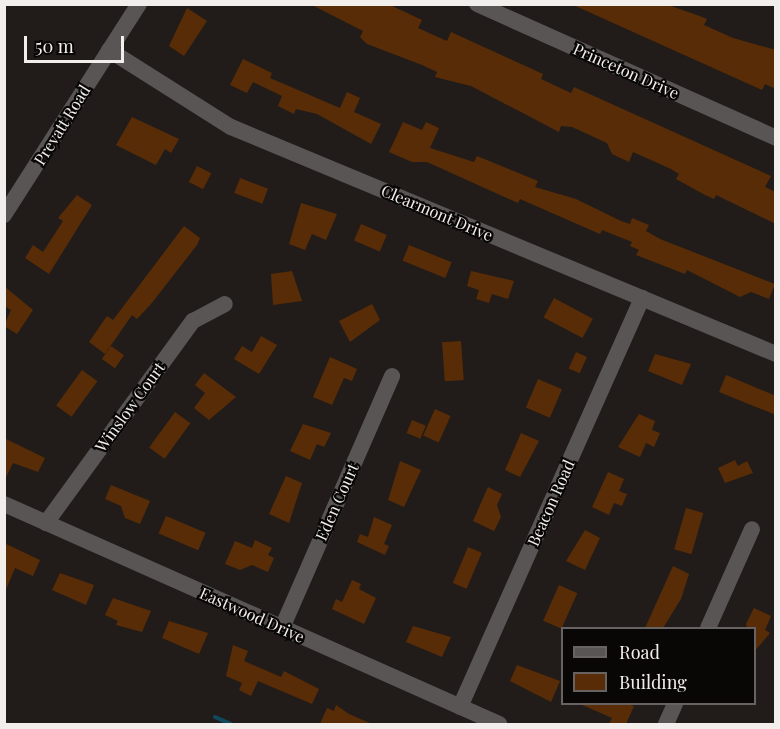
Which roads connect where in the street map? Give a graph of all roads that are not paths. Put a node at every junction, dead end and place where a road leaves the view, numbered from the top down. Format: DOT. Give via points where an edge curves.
graph roads {
  1 [pos="139,4"];
  2 [pos="477,4"];
  3 [pos="109,50"];
  4 [pos="776,138"];
  5 [pos="4,215"];
  6 [pos="642,298"];
  7 [pos="225,304"];
  8 [pos="776,354"];
  9 [pos="392,376"];
  10 [pos="4,504"];
  11 [pos="46,522"];
  12 [pos="752,529"];
  13 [pos="708,627"];
  14 [pos="282,628"];
  15 [pos="675,705"];
  16 [pos="460,707"];
  17 [pos="499,724"];
  18 [pos="666,724"];
  1 -- 3 [label="street, Prevatt Road"];
  2 -- 4 [label="street, Princeton Drive"];
  3 -- 5 [label="street, Prevatt Road"];
  3 -- 6 [label="street, Clearmont Drive" via="231,127"];
  6 -- 8 [label="street, Clearmont Drive"];
  6 -- 16 [label="street, Beacon Road"];
  7 -- 11 [label="street, Winslow Court" via="193,321"];
  9 -- 14 [label="street, Eden Court"];
  10 -- 11 [label="street, Eastwood Drive"];
  11 -- 14 [label="street, Eastwood Drive"];
  12 -- 13 [label="street"];
  14 -- 16 [label="street, Eastwood Drive"];
  15 -- 18 [label="street"];
  16 -- 17 [label="street, Eastwood Drive"];
}
